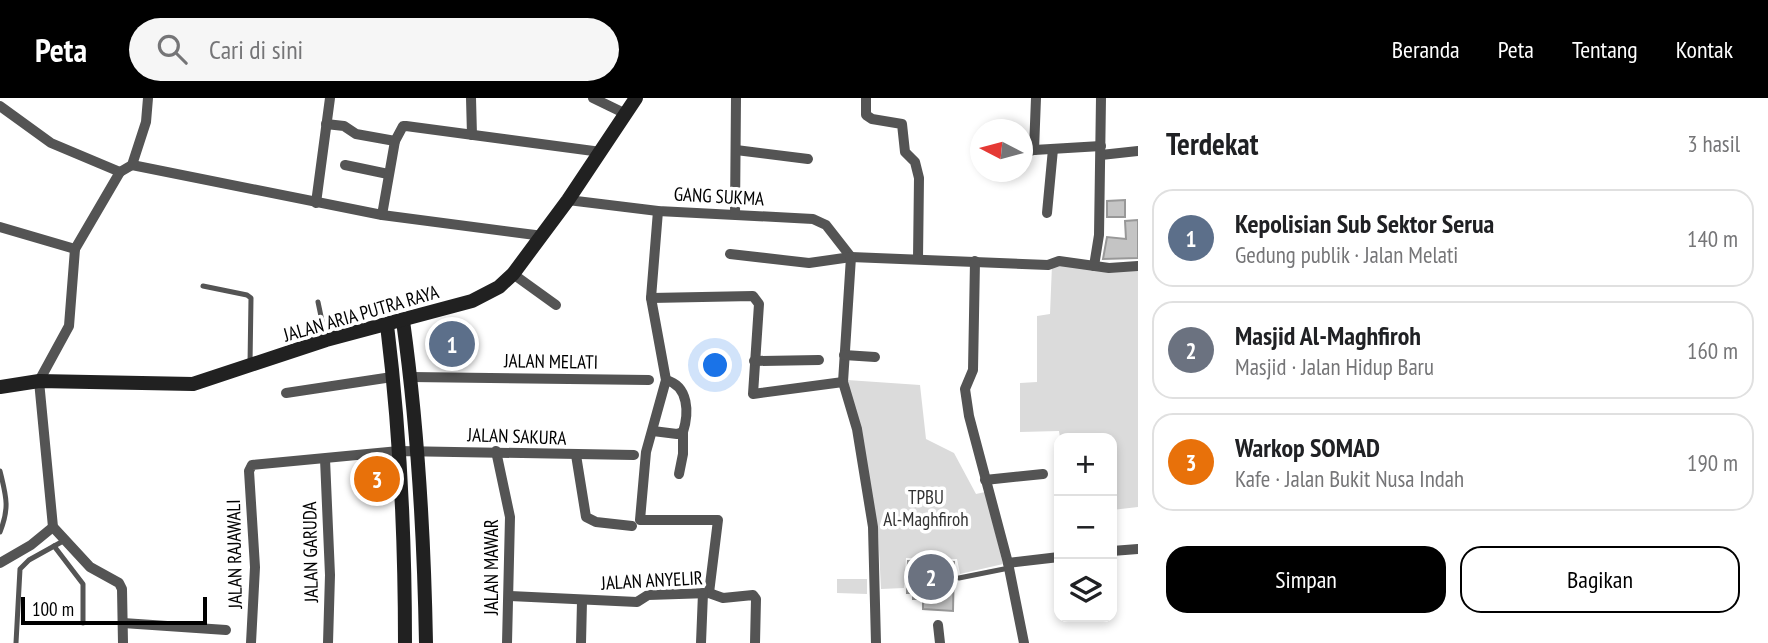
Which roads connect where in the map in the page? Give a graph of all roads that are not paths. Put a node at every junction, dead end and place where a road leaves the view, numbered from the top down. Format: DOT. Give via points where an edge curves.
graph roads {
  1 [pos="148,98"];
  2 [pos="330,98"];
  3 [pos="471,98"];
  4 [pos="593,98"];
  5 [pos="636,98"];
  6 [pos="736,98"];
  7 [pos="866,98"];
  8 [pos="1036,98"];
  9 [pos="1101,98"];
  10 [pos="0,106"];
  11 [pos="626,114"];
  12 [pos="1033,119"];
  13 [pos="326,124"];
  14 [pos="472,135"];
  15 [pos="395,141"];
  16 [pos="1053,149"];
  17 [pos="736,150"];
  18 [pos="1033,151"];
  19 [pos="1101,151"];
  20 [pos="1138,151"];
  21 [pos="601,152"];
  22 [pos="808,159"];
  23 [pos="132,165"];
  24 [pos="345,165"];
  25 [pos="120,172"];
  26 [pos="388,174"];
  27 [pos="568,200"];
  28 [pos="316,203"];
  29 [pos="658,211"];
  30 [pos="1047,213"];
  31 [pos="735,214"];
  32 [pos="382,215"];
  33 [pos="0,228"];
  34 [pos="543,236"];
  35 [pos="75,248"];
  36 [pos="730,254"];
  37 [pos="851,257"];
  38 [pos="918,260"];
  39 [pos="975,261"];
  40 [pos="1094,266"];
  41 [pos="1138,266"];
  42 [pos="513,274"];
  43 [pos="203,286"];
  44 [pos="651,298"];
  45 [pos="318,302"];
  46 [pos="556,305"];
  47 [pos="403,321"];
  48 [pos="387,325"];
  49 [pos="326,340"];
  50 [pos="844,355"];
  51 [pos="875,357"];
  52 [pos="819,360"];
  53 [pos="754,361"];
  54 [pos="250,365"];
  55 [pos="392,377"];
  56 [pos="411,377"];
  57 [pos="649,380"];
  58 [pos="666,380"];
  59 [pos="38,382"];
  60 [pos="843,382"];
  61 [pos="0,387"];
  62 [pos="286,393"];
  63 [pos="653,430"];
  64 [pos="683,431"];
  65 [pos="399,451"];
  66 [pos="418,451"];
  67 [pos="496,451"];
  68 [pos="576,455"];
  69 [pos="634,455"];
  70 [pos="325,459"];
  71 [pos="252,465"];
  72 [pos="0,471"];
  73 [pos="680,474"];
  74 [pos="1042,474"];
  75 [pos="985,480"];
  76 [pos="632,526"];
  77 [pos="53,527"];
  78 [pos="0,532"];
  79 [pos="65,540"];
  80 [pos="54,546"];
  81 [pos="1138,549"];
  82 [pos="1117,551"];
  83 [pos="1054,558"];
  84 [pos="0,563"];
  85 [pos="1008,566"];
  86 [pos="959,578"];
  87 [pos="706,593"];
  88 [pos="510,596"];
  89 [pos="582,601"];
  90 [pos="83,622"];
  91 [pos="123,623"];
  92 [pos="938,625"];
  93 [pos="226,631"];
  94 [pos="16,643"];
  95 [pos="123,643"];
  96 [pos="251,643"];
  97 [pos="328,643"];
  98 [pos="405,643"];
  99 [pos="426,643"];
  100 [pos="507,643"];
  101 [pos="581,643"];
  102 [pos="701,643"];
  103 [pos="755,643"];
  104 [pos="876,643"];
  105 [pos="940,643"];
  106 [pos="1024,643"];
  1 -- 23 [label="street" via="146,122"];
  2 -- 13 [label="street"];
  3 -- 14 [label="street"];
  4 -- 11 [label="street"];
  5 -- 11 [label="main road, JALAN ARIA PUTRA RAYA"];
  6 -- 17 [label="street"];
  7 -- 38 [label="street" via="866,115 902,124 905,152 915,162 919,178"];
  8 -- 12 [label="street"];
  9 -- 19 [label="street"];
  10 -- 25 [label="street" via="51,143"];
  11 -- 21 [label="main road, JALAN ARIA PUTRA RAYA"];
  13 -- 15 [label="street"];
  13 -- 28 [label="street"];
  14 -- 15 [label="street" via="408,125"];
  14 -- 21 [label="street"];
  15 -- 26 [label="street"];
  16 -- 18 [label="street"];
  16 -- 19 [label="street"];
  16 -- 30 [label="street"];
  17 -- 22 [label="street"];
  17 -- 31 [label="street"];
  19 -- 20 [label="street"];
  19 -- 40 [label="street"];
  21 -- 27 [label="main road, JALAN ARIA PUTRA RAYA"];
  23 -- 25 [label="street"];
  23 -- 28 [label="street"];
  24 -- 26 [label="street"];
  25 -- 35 [label="street"];
  26 -- 32 [label="street"];
  27 -- 29 [label="street, GANG SUKMA"];
  27 -- 34 [label="main road, JALAN ARIA PUTRA RAYA"];
  28 -- 32 [label="street"];
  29 -- 31 [label="street, GANG SUKMA"];
  29 -- 44 [label="street"];
  31 -- 37 [label="street, GANG SUKMA" via="821,221"];
  32 -- 34 [label="street"];
  33 -- 35 [label="street"];
  34 -- 42 [label="main road, JALAN ARIA PUTRA RAYA"];
  35 -- 59 [label="street" via="68,326"];
  36 -- 37 [label="street" via="809,263"];
  37 -- 38 [label="street"];
  37 -- 50 [label="street"];
  38 -- 39 [label="street"];
  39 -- 40 [label="street" via="1048,265 1059,261"];
  39 -- 75 [label="street" via="973,370 965,389"];
  40 -- 41 [label="street"];
  42 -- 46 [label="street"];
  42 -- 47 [label="main road, JALAN ARIA PUTRA RAYA" via="472,302"];
  43 -- 54 [label="lane" via="251,298"];
  44 -- 53 [label="street" via="753,296 759,304"];
  44 -- 58 [label="street"];
  45 -- 49 [label="lane"];
  47 -- 48 [label="main road, JALAN ARIA PUTRA RAYA"];
  47 -- 56 [label="main road"];
  48 -- 49 [label="main road, JALAN ARIA PUTRA RAYA"];
  48 -- 55 [label="main road"];
  49 -- 54 [label="main road, JALAN ARIA PUTRA RAYA"];
  50 -- 51 [label="street"];
  50 -- 60 [label="street"];
  52 -- 53 [label="street"];
  53 -- 60 [label="street" via="751,392 755,394"];
  54 -- 59 [label="main road, JALAN ARIA PUTRA RAYA" via="184,385"];
  55 -- 62 [label="street"];
  55 -- 65 [label="main road"];
  56 -- 57 [label="street, JALAN MELATI"];
  56 -- 66 [label="main road"];
  58 -- 63 [label="street"];
  58 -- 64 [label="street" via="684,392"];
  59 -- 61 [label="main road, JALAN ARIA PUTRA RAYA"];
  59 -- 77 [label="street"];
  60 -- 104 [label="street" via="857,429 873,527"];
  63 -- 64 [label="street"];
  63 -- 87 [label="street" via="646,452 640,520 718,520"];
  64 -- 73 [label="street"];
  65 -- 66 [label="street, JALAN SAKURA"];
  65 -- 70 [label="street, JALAN SAKURA"];
  65 -- 98 [label="main road"];
  66 -- 67 [label="street, JALAN SAKURA"];
  66 -- 99 [label="main road"];
  67 -- 68 [label="street, JALAN SAKURA"];
  67 -- 88 [label="street, JALAN MAWAR" via="510,517"];
  68 -- 69 [label="street, JALAN SAKURA"];
  68 -- 76 [label="street" via="586,517"];
  70 -- 71 [label="street, JALAN SAKURA"];
  70 -- 97 [label="street, JALAN GARUDA"];
  71 -- 96 [label="street, JALAN RAJAWALI" via="255,567"];
  72 -- 78 [label="lane" via="7,499"];
  74 -- 75 [label="street"];
  75 -- 85 [label="street"];
  77 -- 79 [label="street"];
  77 -- 84 [label="street"];
  79 -- 80 [label="lane"];
  79 -- 91 [label="street" via="90,567 118,583 124,598"];
  80 -- 90 [label="lane" via="83,584"];
  80 -- 94 [label="lane" via="20,569"];
  81 -- 82 [label="street"];
  83 -- 85 [label="street"];
  85 -- 86 [label="lane"];
  85 -- 106 [label="street"];
  87 -- 89 [label="street, JALAN ANYELIR" via="648,595 637,602"];
  87 -- 102 [label="street"];
  87 -- 103 [label="street, JALAN ANYELIR" via="723,598 753,595"];
  88 -- 89 [label="street, JALAN ANYELIR"];
  88 -- 100 [label="street, JALAN MAWAR"];
  89 -- 101 [label="street"];
  91 -- 93 [label="street"];
  91 -- 95 [label="street"];
  92 -- 105 [label="street"];
}
